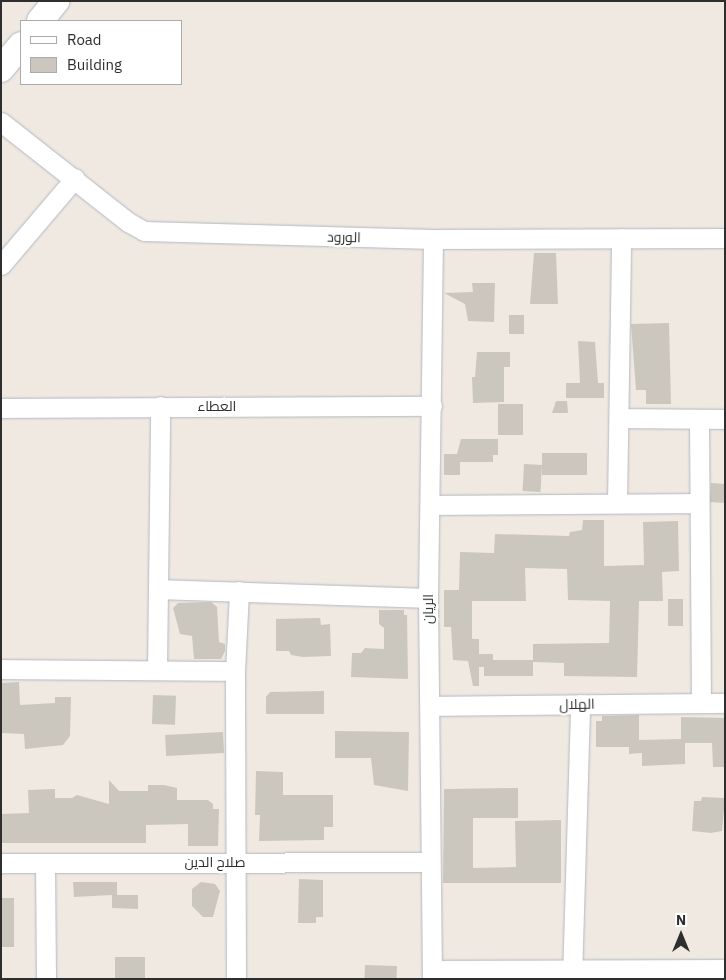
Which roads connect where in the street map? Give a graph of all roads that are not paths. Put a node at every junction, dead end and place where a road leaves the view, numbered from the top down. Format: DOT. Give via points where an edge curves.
graph roads {
  1 [pos="56,1"];
  2 [pos="41,20"];
  3 [pos="20,45"];
  4 [pos="1,69"];
  5 [pos="1,122"];
  6 [pos="75,178"];
  7 [pos="621,238"];
  8 [pos="725,238"];
  9 [pos="433,239"];
  10 [pos="1,265"];
  11 [pos="160,406"];
  12 [pos="432,406"];
  13 [pos="1,408"];
  14 [pos="619,418"];
  15 [pos="699,419"];
  16 [pos="725,419"];
  17 [pos="617,503"];
  18 [pos="698,503"];
  19 [pos="432,505"];
  20 [pos="158,589"];
  21 [pos="239,591"];
  22 [pos="428,598"];
  23 [pos="1,670"];
  24 [pos="156,670"];
  25 [pos="235,671"];
  26 [pos="701,703"];
  27 [pos="725,703"];
  28 [pos="580,704"];
  29 [pos="430,706"];
  30 [pos="235,862"];
  31 [pos="430,862"];
  32 [pos="1,863"];
  33 [pos="45,863"];
  34 [pos="725,969"];
  35 [pos="432,974"];
  36 [pos="572,974"];
  37 [pos="46,979"];
  38 [pos="236,979"];
  1 -- 2 [label="street"];
  3 -- 4 [label="street"];
  5 -- 6 [label="street, الورود"];
  6 -- 9 [label="street, الورود" via="128,222 144,231"];
  6 -- 10 [label="street"];
  7 -- 8 [label="street, الورود"];
  7 -- 9 [label="street, الورود"];
  7 -- 14 [label="street"];
  9 -- 12 [label="street, الريان"];
  11 -- 12 [label="street, العطاء"];
  11 -- 13 [label="street, العطاء"];
  11 -- 20 [label="street"];
  12 -- 19 [label="street, الريان"];
  14 -- 15 [label="street"];
  14 -- 17 [label="street"];
  15 -- 16 [label="street"];
  15 -- 18 [label="street"];
  17 -- 18 [label="street"];
  17 -- 19 [label="street"];
  18 -- 26 [label="street"];
  19 -- 22 [label="street, الريان"];
  20 -- 21 [label="street"];
  20 -- 24 [label="street"];
  21 -- 22 [label="street"];
  21 -- 25 [label="street"];
  22 -- 29 [label="street, الريان"];
  23 -- 24 [label="street"];
  24 -- 25 [label="street"];
  25 -- 30 [label="street"];
  26 -- 27 [label="street, الهلال"];
  26 -- 28 [label="street, الهلال"];
  28 -- 29 [label="street, الهلال"];
  28 -- 36 [label="street"];
  29 -- 31 [label="street, الريان"];
  30 -- 31 [label="street, صلاح الدين"];
  30 -- 33 [label="street, صلاح الدين"];
  30 -- 38 [label="street"];
  31 -- 35 [label="street, الريان"];
  32 -- 33 [label="street, صلاح الدين"];
  33 -- 37 [label="street"];
  34 -- 36 [label="street"];
  35 -- 36 [label="street"];
}
